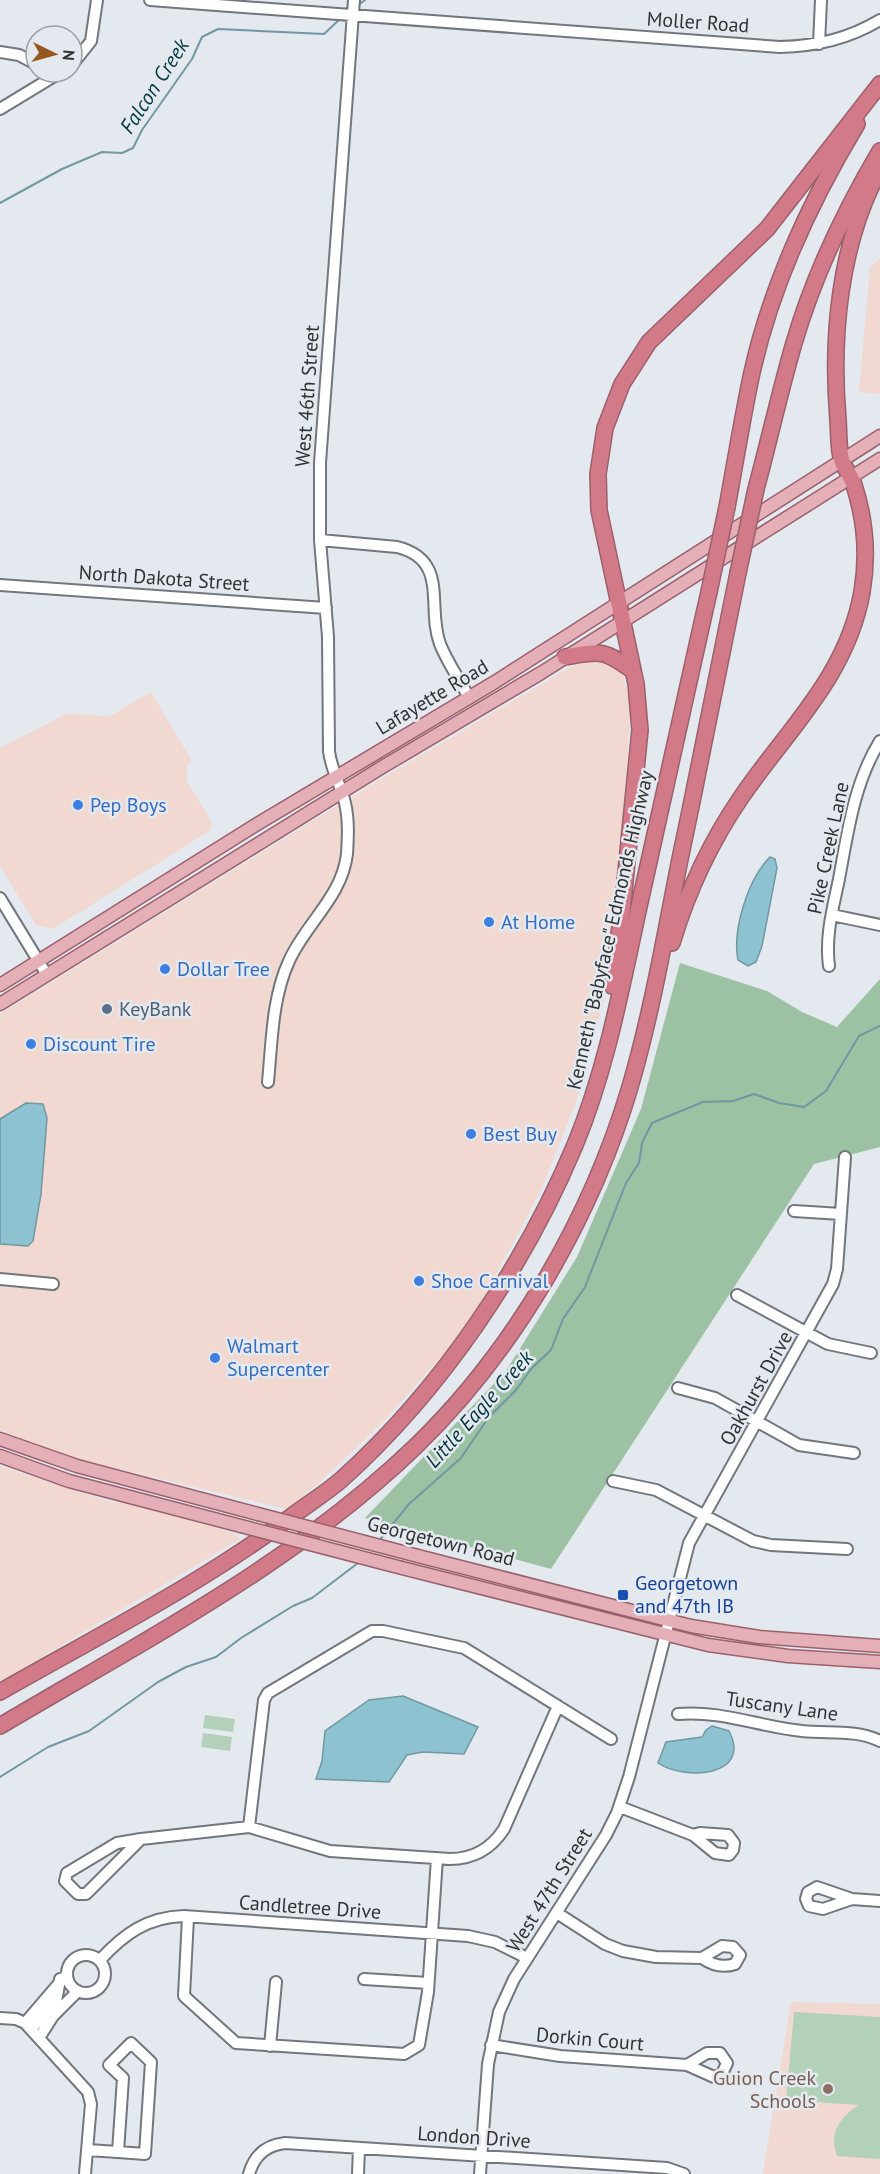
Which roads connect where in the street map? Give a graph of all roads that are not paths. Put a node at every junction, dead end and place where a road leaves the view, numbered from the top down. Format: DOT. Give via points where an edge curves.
graph roads {
  1 [pos="97,0"];
  2 [pos="150,0"];
  3 [pos="354,0"];
  4 [pos="821,0"];
  5 [pos="353,15"];
  6 [pos="880,20"];
  7 [pos="819,44"];
  8 [pos="84,50"];
  9 [pos="0,52"];
  10 [pos="24,58"];
  11 [pos="35,84"];
  12 [pos="880,84"];
  13 [pos="880,89"];
  14 [pos="0,109"];
  15 [pos="880,151"];
  16 [pos="880,169"];
  17 [pos="880,436"];
  18 [pos="880,459"];
  19 [pos="842,460"];
  20 [pos="851,477"];
  21 [pos="320,540"];
  22 [pos="0,585"];
  23 [pos="620,600"];
  24 [pos="326,608"];
  25 [pos="623,620"];
  26 [pos="565,657"];
  27 [pos="632,670"];
  28 [pos="469,698"];
  29 [pos="880,741"];
  30 [pos="336,777"];
  31 [pos="341,792"];
  32 [pos="0,898"];
  33 [pos="832,915"];
  34 [pos="880,925"];
  35 [pos="39,962"];
  36 [pos="829,966"];
  37 [pos="47,975"];
  38 [pos="0,985"];
  39 [pos="0,1004"];
  40 [pos="644,1039"];
  41 [pos="268,1082"];
  42 [pos="570,1154"];
  43 [pos="845,1157"];
  44 [pos="794,1211"];
  45 [pos="841,1214"];
  46 [pos="0,1279"];
  47 [pos="53,1284"];
  48 [pos="737,1294"];
  49 [pos="807,1333"];
  50 [pos="871,1353"];
  51 [pos="678,1388"];
  52 [pos="758,1421"];
  53 [pos="0,1439"];
  54 [pos="854,1453"];
  55 [pos="0,1456"];
  56 [pos="613,1481"];
  57 [pos="705,1515"];
  58 [pos="847,1550"];
  59 [pos="667,1628"];
  60 [pos="880,1646"];
  61 [pos="880,1662"];
  62 [pos="0,1692"];
  63 [pos="558,1706"];
  64 [pos="678,1714"];
  65 [pos="0,1726"];
  66 [pos="611,1739"];
  67 [pos="880,1741"];
  68 [pos="620,1807"];
  69 [pos="249,1827"];
  70 [pos="693,1835"];
  71 [pos="141,1839"];
  72 [pos="437,1858"];
  73 [pos="852,1899"];
  74 [pos="880,1901"];
  75 [pos="557,1913"];
  76 [pos="188,1917"];
  77 [pos="433,1934"];
  78 [pos="527,1958"];
  79 [pos="702,1958"];
  80 [pos="100,1960"];
  81 [pos="64,1976"];
  82 [pos="364,1979"];
  83 [pos="276,1982"];
  84 [pos="428,1983"];
  85 [pos="78,1991"];
  86 [pos="0,2018"];
  87 [pos="32,2030"];
  88 [pos="491,2045"];
  89 [pos="270,2046"];
  90 [pos="687,2065"];
  91 [pos="359,2148"];
  92 [pos="88,2150"];
  93 [pos="118,2152"];
  94 [pos="482,2155"];
  95 [pos="599,2169"];
  96 [pos="85,2174"];
  97 [pos="249,2174"];
  98 [pos="358,2174"];
  99 [pos="480,2174"];
  100 [pos="684,2174"];
  1 -- 8 [label="street" via="91,41"];
  2 -- 5 [label="street, Moller Road"];
  3 -- 5 [label="street, West 46th Street"];
  4 -- 7 [label="street"];
  5 -- 7 [label="street, Moller Road" via="772,46"];
  5 -- 21 [label="street, West 46th Street" via="320,463"];
  6 -- 7 [label="street, Moller Road" via="849,36"];
  9 -- 10 [label="street"];
  11 -- 14 [label="street"];
  12 -- 23 [label="highway" via="772,224 654,336 622,384 605,428 597,485 601,521"];
  13 -- 42 [label="highway, Kenneth \"Babyface\" Edmonds Highway, bridge" via="824,182 773,301 747,395 709,592 609,1042"];
  15 -- 40 [label="highway, bridge" via="841,221 817,277 790,359 756,489"];
  16 -- 19 [label="highway" via="856,232 840,300 835,377"];
  17 -- 19 [label="main road, Lafayette Road"];
  18 -- 20 [label="main road, Lafayette Road"];
  19 -- 20 [label="highway"];
  19 -- 23 [label="main road, Lafayette Road"];
  20 -- 25 [label="main road, Lafayette Road"];
  20 -- 40 [label="highway" via="865,538 862,591 851,637 827,684 743,795 705,858 676,930"];
  21 -- 24 [label="street, West 46th Street"];
  21 -- 28 [label="street" via="397,547 421,558 433,583 440,644"];
  22 -- 24 [label="street, North Dakota Street"];
  23 -- 25 [label="highway"];
  23 -- 28 [label="main road, Lafayette Road"];
  24 -- 30 [label="street, West 46th Street" via="329,751"];
  25 -- 26 [label="main road, Lafayette Road"];
  25 -- 27 [label="highway"];
  26 -- 27 [label="highway" via="606,654"];
  26 -- 31 [label="main road, Lafayette Road"];
  27 -- 42 [label="highway" via="639,699 639,746 617,957 594,1073"];
  28 -- 30 [label="main road, Lafayette Road"];
  29 -- 33 [label="street, Pike Creek Lane" via="855,797"];
  30 -- 31 [label="street, West 46th Street"];
  30 -- 35 [label="main road, Lafayette Road"];
  31 -- 37 [label="main road, Lafayette Road"];
  31 -- 41 [label="street, West 46th Street" via="348,827 344,870 335,892 308,926 289,961 278,993"];
  32 -- 35 [label="street"];
  33 -- 34 [label="street"];
  33 -- 36 [label="street, Pike Creek Lane" via="827,939"];
  35 -- 37 [label="street"];
  35 -- 38 [label="main road, Lafayette Road"];
  37 -- 39 [label="main road, Lafayette Road"];
  40 -- 65 [label="highway" via="605,1157 560,1252 497,1351 430,1432 313,1534 235,1587"];
  42 -- 62 [label="highway, Kenneth \"Babyface\" Edmonds Highway" via="527,1244 486,1311 397,1426 340,1481 213,1570"];
  43 -- 45 [label="street, Oakhurst Drive"];
  44 -- 45 [label="street"];
  45 -- 49 [label="street, Oakhurst Drive" via="836,1275"];
  46 -- 47 [label="street"];
  48 -- 49 [label="street"];
  49 -- 50 [label="street" via="838,1347"];
  49 -- 52 [label="street, Oakhurst Drive"];
  51 -- 52 [label="street" via="711,1396"];
  52 -- 54 [label="street" via="805,1447"];
  52 -- 57 [label="street, Oakhurst Drive"];
  53 -- 59 [label="main road, Georgetown Road, bridge" via="77,1466 418,1556"];
  55 -- 59 [label="main road, Georgetown Road, bridge" via="69,1481 402,1568"];
  56 -- 57 [label="street" via="649,1487"];
  57 -- 58 [label="street" via="761,1543"];
  57 -- 59 [label="street, Oakhurst Drive" via="685,1553"];
  59 -- 60 [label="main road, Georgetown Road"];
  59 -- 61 [label="main road, Georgetown Road" via="740,1650"];
  59 -- 68 [label="street, West 47th Street"];
  63 -- 66 [label="street"];
  63 -- 69 [label="street" via="461,1647 381,1630 369,1632 268,1693"];
  63 -- 72 [label="street" via="497,1839 470,1857"];
  64 -- 67 [label="street, Tuscany Lane" via="698,1712 801,1731 856,1733"];
  68 -- 70 [label="street"];
  68 -- 75 [label="street, West 47th Street"];
  69 -- 71 [label="street"];
  69 -- 72 [label="street" via="330,1851"];
  71 -- 71 [label="street" via="86,1894 78,1894 65,1881 67,1873 117,1843"];
  72 -- 77 [label="street"];
  73 -- 74 [label="street"];
  75 -- 78 [label="street, West 47th Street"];
  75 -- 79 [label="street" via="604,1944 623,1951 656,1957"];
  76 -- 77 [label="street, Candletree Drive"];
  76 -- 80 [label="street, Candletree Drive" via="160,1919 138,1927 116,1942"];
  76 -- 89 [label="street" via="185,1998 236,2043"];
  77 -- 78 [label="street, Candletree Drive" via="488,1940"];
  77 -- 84 [label="street"];
  78 -- 88 [label="street, West 47th Street" via="505,1997"];
  80 -- 81 [label="street" via="88,1955 76,1958"];
  80 -- 85 [label="street" via="105,1971 103,1983 94,1992"];
  81 -- 85 [label="street"];
  81 -- 87 [label="street"];
  82 -- 84 [label="street"];
  83 -- 89 [label="street"];
  84 -- 89 [label="street" via="419,2045 404,2054"];
  85 -- 87 [label="street"];
  86 -- 87 [label="street" via="16,2019"];
  87 -- 92 [label="street" via="88,2092"];
  88 -- 90 [label="street, Dorkin Court" via="560,2056"];
  88 -- 94 [label="street, West 47th Street"];
  91 -- 94 [label="street, London Drive"];
  91 -- 97 [label="street, London Drive" via="285,2143 262,2151"];
  91 -- 98 [label="street"];
  92 -- 93 [label="street"];
  92 -- 96 [label="street"];
  93 -- 93 [label="street" via="123,2078 109,2065 131,2043 151,2062 145,2154"];
  94 -- 95 [label="street, London Drive"];
  94 -- 99 [label="street, West 47th Street"];
  95 -- 100 [label="street, London Drive" via="667,2168"];
}
